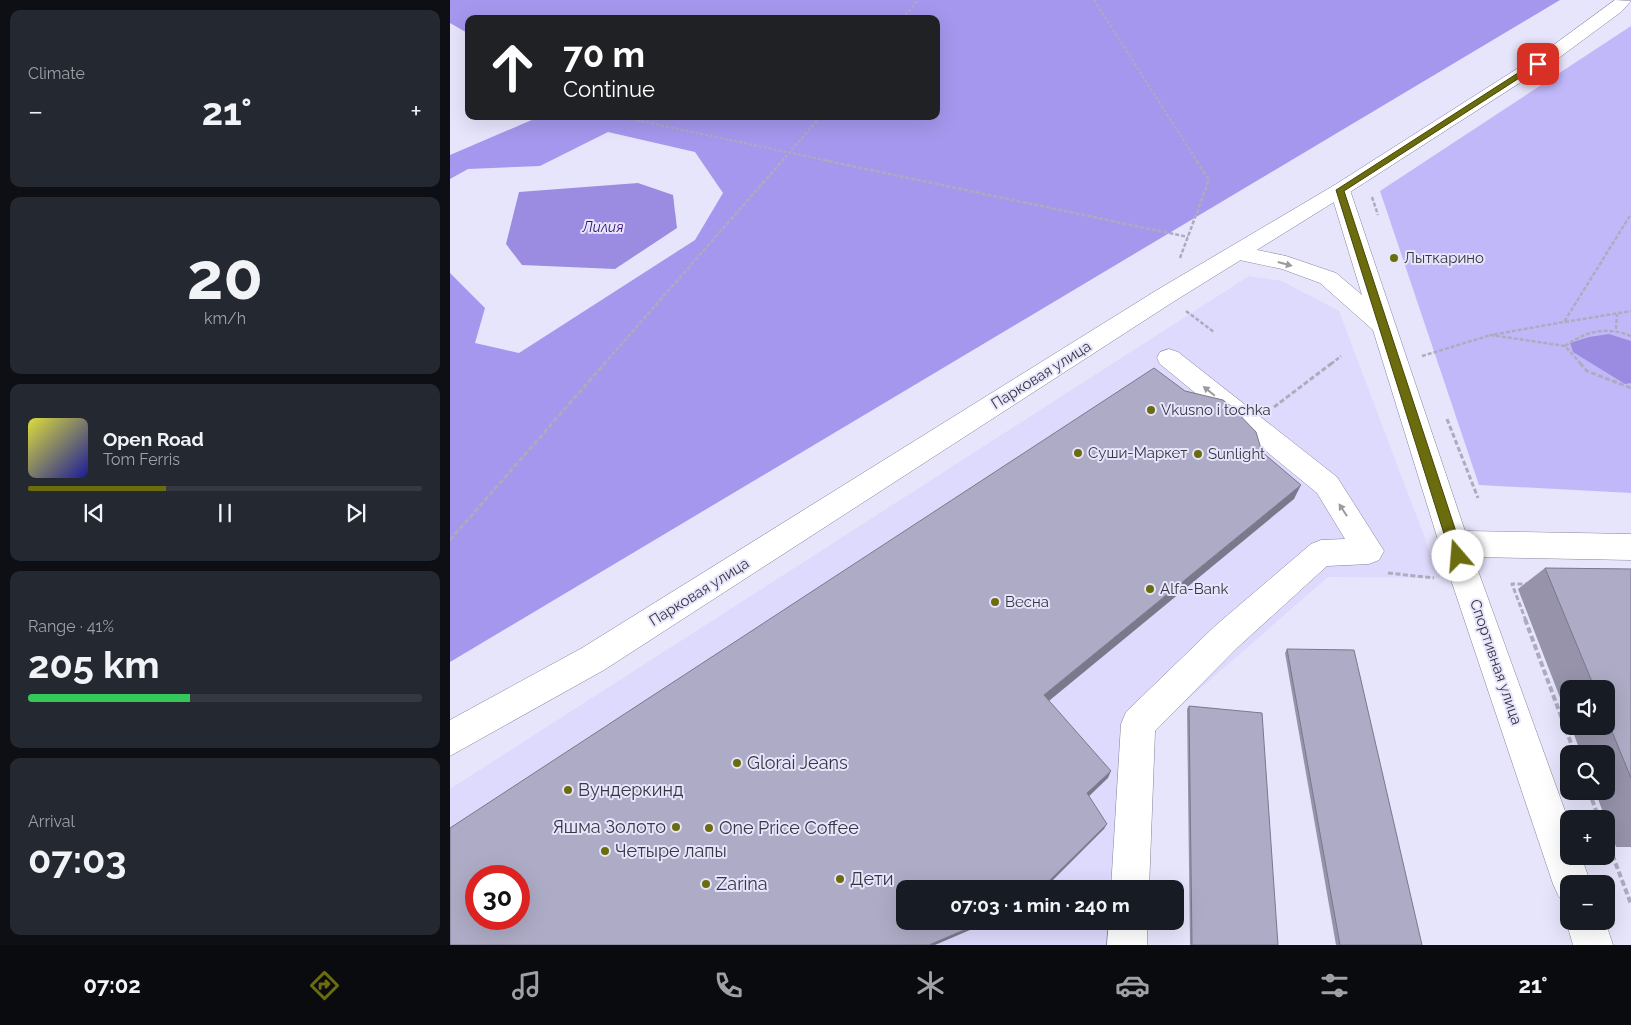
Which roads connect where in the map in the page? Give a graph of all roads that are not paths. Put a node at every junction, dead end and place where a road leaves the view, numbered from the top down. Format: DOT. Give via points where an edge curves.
graph roads {
  1 [pos="1624,0"];
  2 [pos="1340,190"];
  3 [pos="1238,253"];
  4 [pos="1383,325"];
  5 [pos="1169,358"];
  6 [pos="1454,544"];
  7 [pos="1631,547"];
  8 [pos="450,738"];
  9 [pos="1569,875"];
  10 [pos="1130,880"];
  11 [pos="1128,930"];
  12 [pos="1588,930"];
  13 [pos="1127,945"];
  14 [pos="1593,945"];
  1 -- 2 [label="main road, Парковая улица" via="1615,10 1554,53"];
  2 -- 3 [label="main road, Парковая улица"];
  2 -- 4 [label="main road, Спортивная улица"];
  3 -- 4 [label="main road, one-way" via="1286,263 1328,278"];
  3 -- 8 [label="main road, Парковая улица" via="593,659"];
  4 -- 6 [label="main road, Спортивная улица"];
  10 -- 5 [label="main road, one-way" via="1138,724 1226,637 1321,553 1375,561 1326,485"];
  6 -- 7 [label="main road"];
  6 -- 9 [label="main road, Спортивная улица"];
  11 -- 13 [label="main road"];
  12 -- 14 [label="main road"];
}
